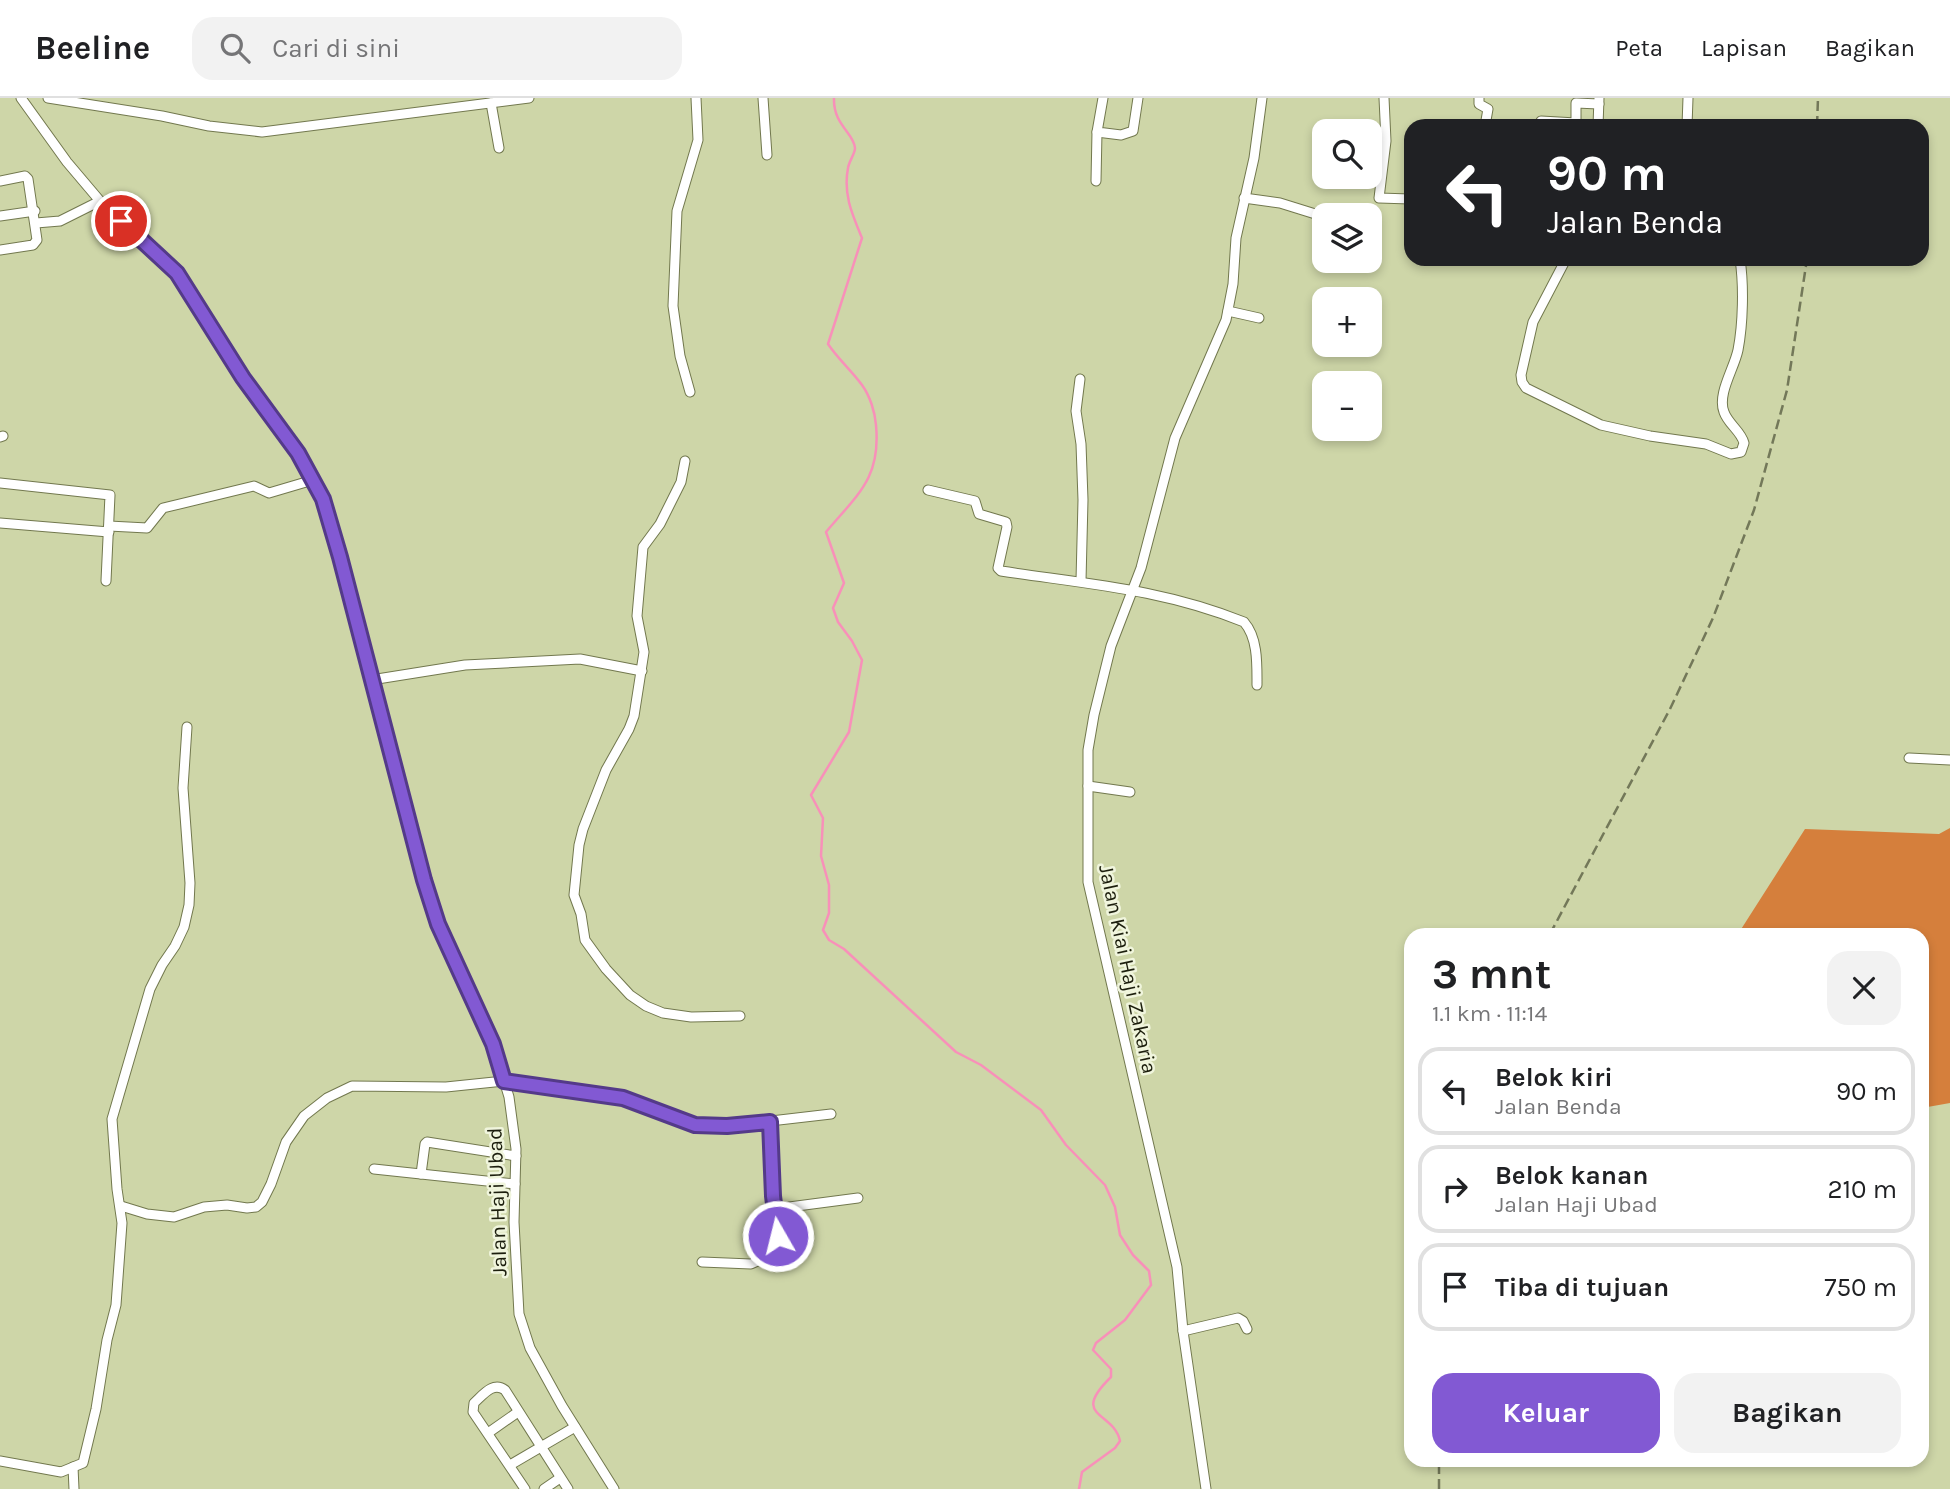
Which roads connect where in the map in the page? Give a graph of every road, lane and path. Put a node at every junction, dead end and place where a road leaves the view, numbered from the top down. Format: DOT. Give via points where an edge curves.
graph roads {
  1 [pos="21,98"];
  2 [pos="48,98"];
  3 [pos="529,98"];
  4 [pos="696,98"];
  5 [pos="763,98"];
  6 [pos="1103,98"];
  7 [pos="1138,98"];
  8 [pos="1262,98"];
  9 [pos="1384,98"];
  10 [pos="1479,98"];
  11 [pos="1688,98"];
  12 [pos="1599,101"];
  13 [pos="453,103"];
  14 [pos="491,103"];
  15 [pos="1486,119"];
  16 [pos="1576,119"];
  17 [pos="1598,119"];
  18 [pos="1687,119"];
  19 [pos="1097,132"];
  20 [pos="499,148"];
  21 [pos="767,155"];
  22 [pos="0,181"];
  23 [pos="1096,181"];
  24 [pos="1244,198"];
  25 [pos="1404,199"];
  26 [pos="100,201"];
  27 [pos="35,211"];
  28 [pos="1312,213"];
  29 [pos="0,216"];
  30 [pos="36,223"];
  31 [pos="0,250"];
  32 [pos="1563,266"];
  33 [pos="1741,266"];
  34 [pos="1227,311"];
  35 [pos="1259,318"];
  36 [pos="1080,379"];
  37 [pos="690,392"];
  38 [pos="685,461"];
  39 [pos="313,480"];
  40 [pos="0,482"];
  41 [pos="928,490"];
  42 [pos="0,523"];
  43 [pos="109,529"];
  44 [pos="106,581"];
  45 [pos="1081,581"];
  46 [pos="1133,589"];
  47 [pos="642,671"];
  48 [pos="371,680"];
  49 [pos="1256,685"];
  50 [pos="187,727"];
  51 [pos="1909,758"];
  52 [pos="1950,760"];
  53 [pos="1088,786"];
  54 [pos="1130,792"];
  55 [pos="740,1016"];
  56 [pos="504,1081"];
  57 [pos="831,1114"];
  58 [pos="770,1122"];
  59 [pos="516,1156"];
  60 [pos="374,1169"];
  61 [pos="421,1174"];
  62 [pos="515,1184"];
  63 [pos="858,1198"];
  64 [pos="121,1206"];
  65 [pos="774,1209"];
  66 [pos="702,1262"];
  67 [pos="1247,1329"];
  68 [pos="1183,1331"];
  69 [pos="518,1412"];
  70 [pos="575,1427"];
  71 [pos="488,1433"];
  72 [pos="540,1448"];
  73 [pos="0,1461"];
  74 [pos="510,1465"];
  75 [pos="73,1467"];
  76 [pos="560,1478"];
  77 [pos="74,1489"];
  78 [pos="526,1489"];
  79 [pos="544,1489"];
  80 [pos="568,1489"];
  81 [pos="614,1489"];
  82 [pos="1206,1489"];
  1 -- 26 [label="street, Jalan Haji Ubad"];
  2 -- 13 [label="street" via="262,132"];
  3 -- 14 [label="street"];
  4 -- 37 [label="street" via="698,140 677,211 673,306"];
  5 -- 21 [label="street"];
  6 -- 19 [label="street"];
  7 -- 19 [label="street" via="1133,131 1121,135"];
  8 -- 24 [label="street, Jalan Kiai Haji Zakaria"];
  9 -- 25 [label="street" via="1386,141 1380,198"];
  10 -- 15 [label="street" via="1479,104 1488,109"];
  11 -- 18 [label="street"];
  12 -- 16 [label="street" via="1576,103"];
  12 -- 17 [label="street"];
  13 -- 14 [label="street"];
  14 -- 20 [label="street"];
  19 -- 23 [label="street"];
  22 -- 27 [label="street" via="27,177"];
  24 -- 28 [label="street"];
  24 -- 34 [label="street, Jalan Kiai Haji Zakaria"];
  26 -- 30 [label="street" via="60,220"];
  26 -- 39 [label="street, Jalan Haji Ubad" via="177,273"];
  27 -- 29 [label="street"];
  27 -- 30 [label="street"];
  30 -- 31 [label="street" via="36,244"];
  32 -- 33 [label="street" via="1530,332 1521,375 1526,387 1601,425 1706,444 1731,454 1741,452 1744,443 1723,411 1723,389 1738,349"];
  34 -- 35 [label="street"];
  34 -- 46 [label="street, Jalan Kiai Haji Zakaria" via="1175,438"];
  36 -- 45 [label="street" via="1076,411 1083,500"];
  38 -- 47 [label="street" via="681,482 643,547 637,616 644,652"];
  39 -- 43 [label="street" via="269,493 254,486 163,508 146,528"];
  39 -- 48 [label="street, Jalan Haji Ubad" via="340,557"];
  40 -- 43 [label="street" via="110,495"];
  41 -- 45 [label="street" via="975,501 979,514 1006,522 1001,571"];
  42 -- 43 [label="street"];
  43 -- 44 [label="street"];
  45 -- 46 [label="street"];
  46 -- 49 [label="street" via="1244,622 1251,631 1257,661"];
  46 -- 53 [label="street, Jalan Kiai Haji Zakaria" via="1111,646 1097,702 1088,750"];
  47 -- 48 [label="street" via="580,659 465,665"];
  47 -- 55 [label="street" via="632,724 606,770 579,845 574,895 585,940 606,970 646,1006 691,1017"];
  48 -- 56 [label="street, Jalan Haji Ubad" via="438,924 493,1044"];
  50 -- 64 [label="street" via="183,788 188,905 184,927 150,989 112,1119"];
  51 -- 52 [label="street"];
  53 -- 54 [label="street"];
  53 -- 68 [label="street, Jalan Kiai Haji Zakaria" via="1088,882 1177,1267"];
  56 -- 58 [label="street" via="623,1098 695,1125"];
  56 -- 59 [label="street, Jalan Haji Ubad"];
  56 -- 64 [label="street" via="344,1088 304,1116 286,1142 259,1205 204,1207 174,1216"];
  57 -- 58 [label="street"];
  58 -- 65 [label="street"];
  59 -- 61 [label="street" via="427,1142"];
  59 -- 62 [label="street, Jalan Haji Ubad"];
  60 -- 61 [label="street"];
  61 -- 62 [label="street"];
  62 -- 70 [label="street, Jalan Haji Ubad" via="519,1314 530,1348"];
  63 -- 65 [label="street"];
  64 -- 75 [label="street" via="116,1305 83,1463"];
  65 -- 66 [label="street" via="778,1241 760,1260 751,1264"];
  67 -- 68 [label="street" via="1238,1318"];
  68 -- 82 [label="street, Jalan Kiai Haji Zakaria"];
  69 -- 71 [label="street"];
  69 -- 71 [label="street" via="505,1390 494,1386 473,1407"];
  69 -- 72 [label="street"];
  70 -- 72 [label="street"];
  70 -- 81 [label="street, Jalan Haji Ubad"];
  71 -- 74 [label="street"];
  72 -- 74 [label="street"];
  72 -- 76 [label="street"];
  73 -- 75 [label="street" via="61,1472"];
  74 -- 78 [label="street"];
  75 -- 77 [label="street"];
  76 -- 79 [label="street"];
  76 -- 80 [label="street"];
}
